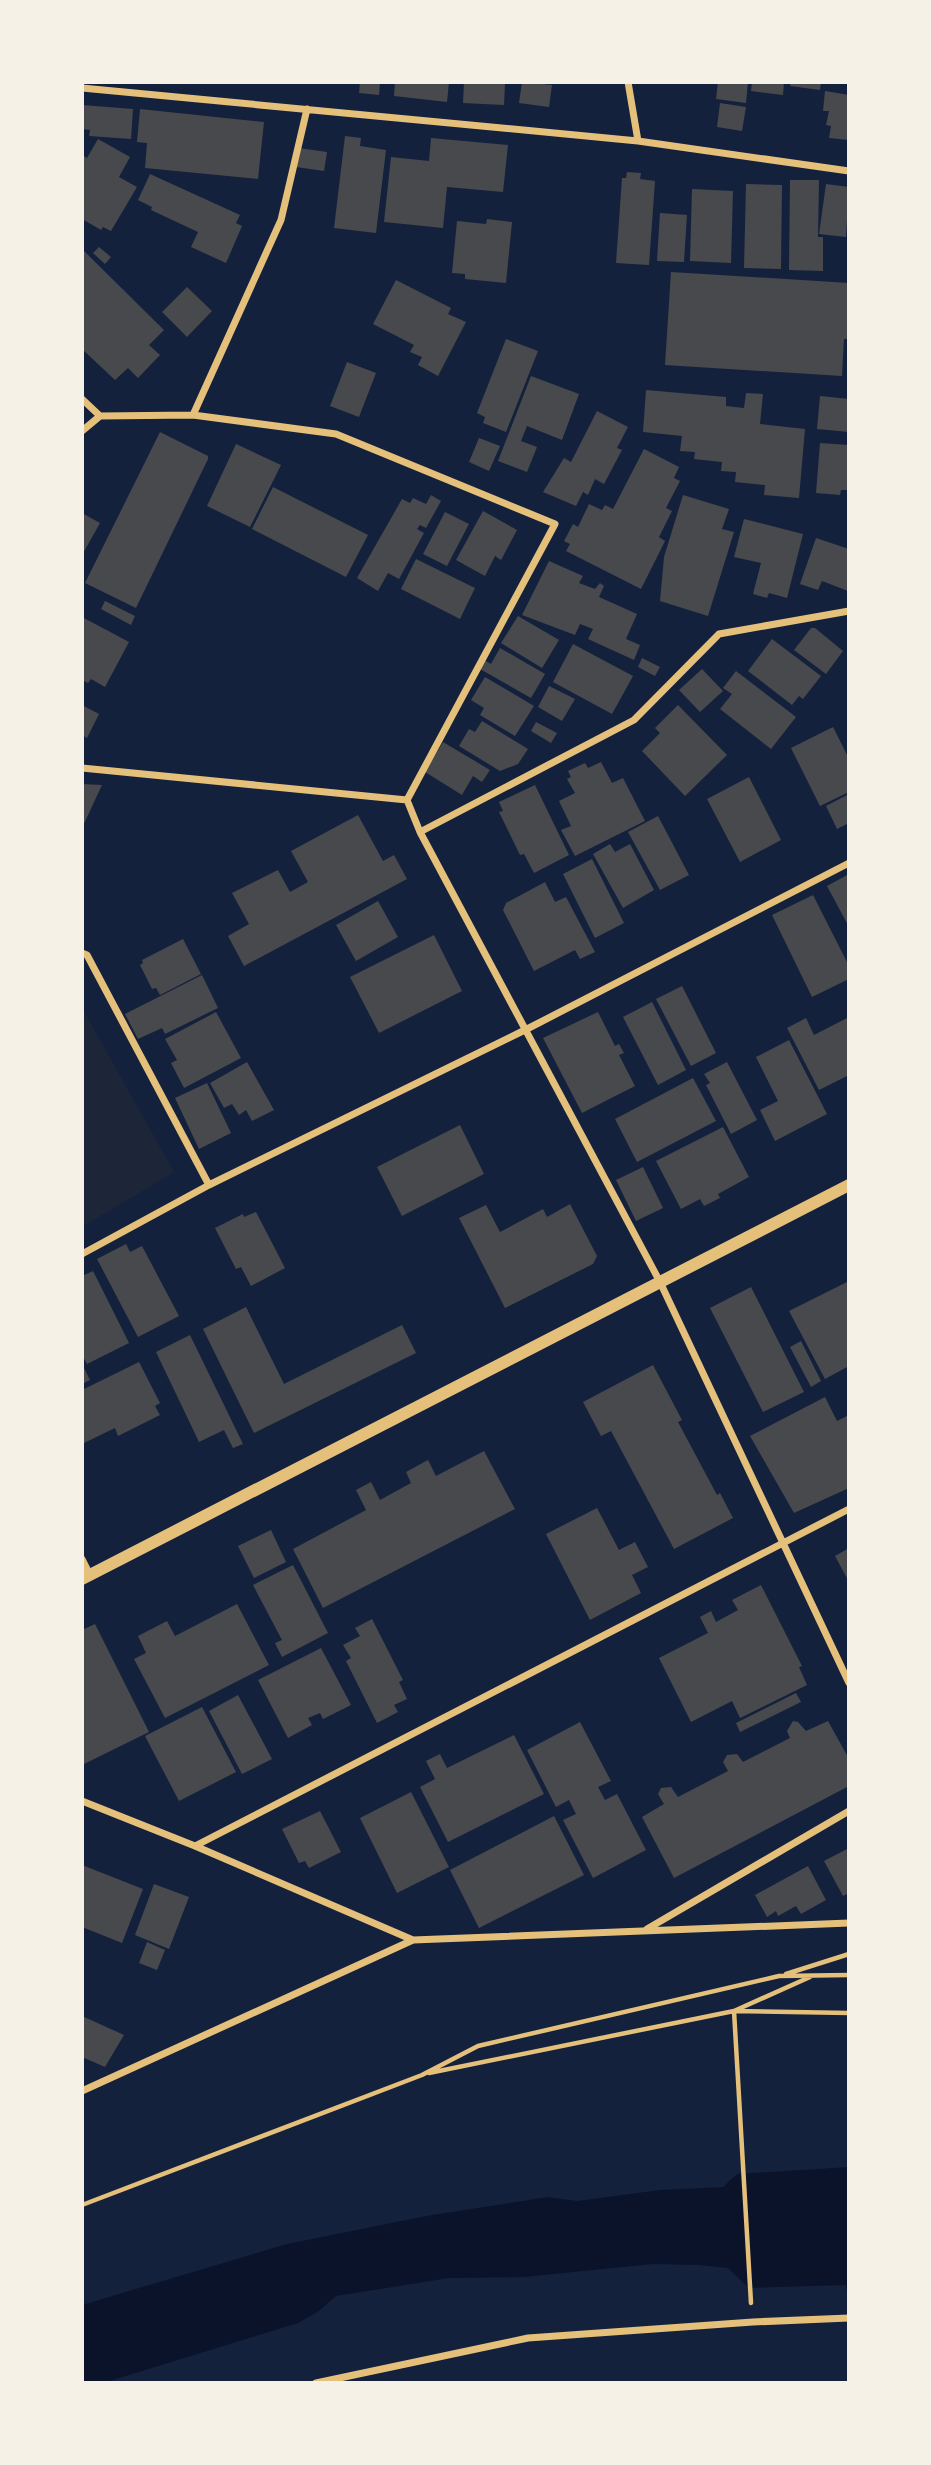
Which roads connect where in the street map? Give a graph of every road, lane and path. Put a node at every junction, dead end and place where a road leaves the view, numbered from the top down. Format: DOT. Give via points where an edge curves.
graph roads {
  1 [pos="628,82"];
  2 [pos="82,88"];
  3 [pos="307,108"];
  4 [pos="638,141"];
  5 [pos="849,171"];
  6 [pos="82,399"];
  7 [pos="193,415"];
  8 [pos="100,416"];
  9 [pos="82,431"];
  10 [pos="849,611"];
  11 [pos="82,768"];
  12 [pos="407,800"];
  13 [pos="420,832"];
  14 [pos="849,863"];
  15 [pos="82,953"];
  16 [pos="527,1029"];
  17 [pos="209,1185"];
  18 [pos="849,1185"];
  19 [pos="82,1254"];
  20 [pos="660,1282"];
  21 [pos="849,1509"];
  22 [pos="783,1543"];
  23 [pos="82,1559"];
  24 [pos="86,1577"];
  25 [pos="849,1683"];
  26 [pos="82,1801"];
  27 [pos="849,1811"];
  28 [pos="195,1846"];
  29 [pos="849,1923"];
  30 [pos="645,1930"];
  31 [pos="413,1940"];
  32 [pos="849,1954"];
  33 [pos="815,1975"];
  34 [pos="849,1975"];
  35 [pos="779,1976"];
  36 [pos="734,2011"];
  37 [pos="849,2013"];
  38 [pos="422,2075"];
  39 [pos="82,2091"];
  40 [pos="82,2205"];
  41 [pos="849,2318"];
  42 [pos="753,2322"];
  43 [pos="316,2383"];
  1 -- 4 [label="street"];
  2 -- 3 [label="street"];
  3 -- 4 [label="street"];
  3 -- 7 [label="street" via="281,219"];
  4 -- 5 [label="street"];
  6 -- 8 [label="street"];
  7 -- 8 [label="street"];
  7 -- 12 [label="street" via="336,434 555,524"];
  8 -- 9 [label="street"];
  10 -- 13 [label="street" via="719,634 634,720"];
  11 -- 12 [label="street"];
  12 -- 13 [label="street"];
  13 -- 16 [label="street"];
  14 -- 16 [label="street"];
  15 -- 17 [label="street"];
  16 -- 17 [label="street"];
  16 -- 20 [label="street"];
  17 -- 19 [label="street"];
  18 -- 20 [label="street"];
  20 -- 22 [label="street"];
  20 -- 24 [label="street"];
  21 -- 22 [label="street"];
  22 -- 25 [label="street"];
  22 -- 28 [label="street"];
  23 -- 24 [label="street"];
  26 -- 28 [label="street"];
  27 -- 30 [label="street"];
  28 -- 31 [label="street"];
  29 -- 30 [label="street"];
  30 -- 31 [label="street"];
  31 -- 39 [label="street"];
  32 -- 35 [label="path"];
  33 -- 34 [label="path"];
  33 -- 35 [label="path"];
  33 -- 36 [label="path"];
  35 -- 38 [label="path" via="478,2046"];
  36 -- 37 [label="path"];
  36 -- 38 [label="path"];
  36 -- 42 [label="path"];
  38 -- 40 [label="path"];
  41 -- 42 [label="street"];
  42 -- 43 [label="street" via="528,2338"];
}
